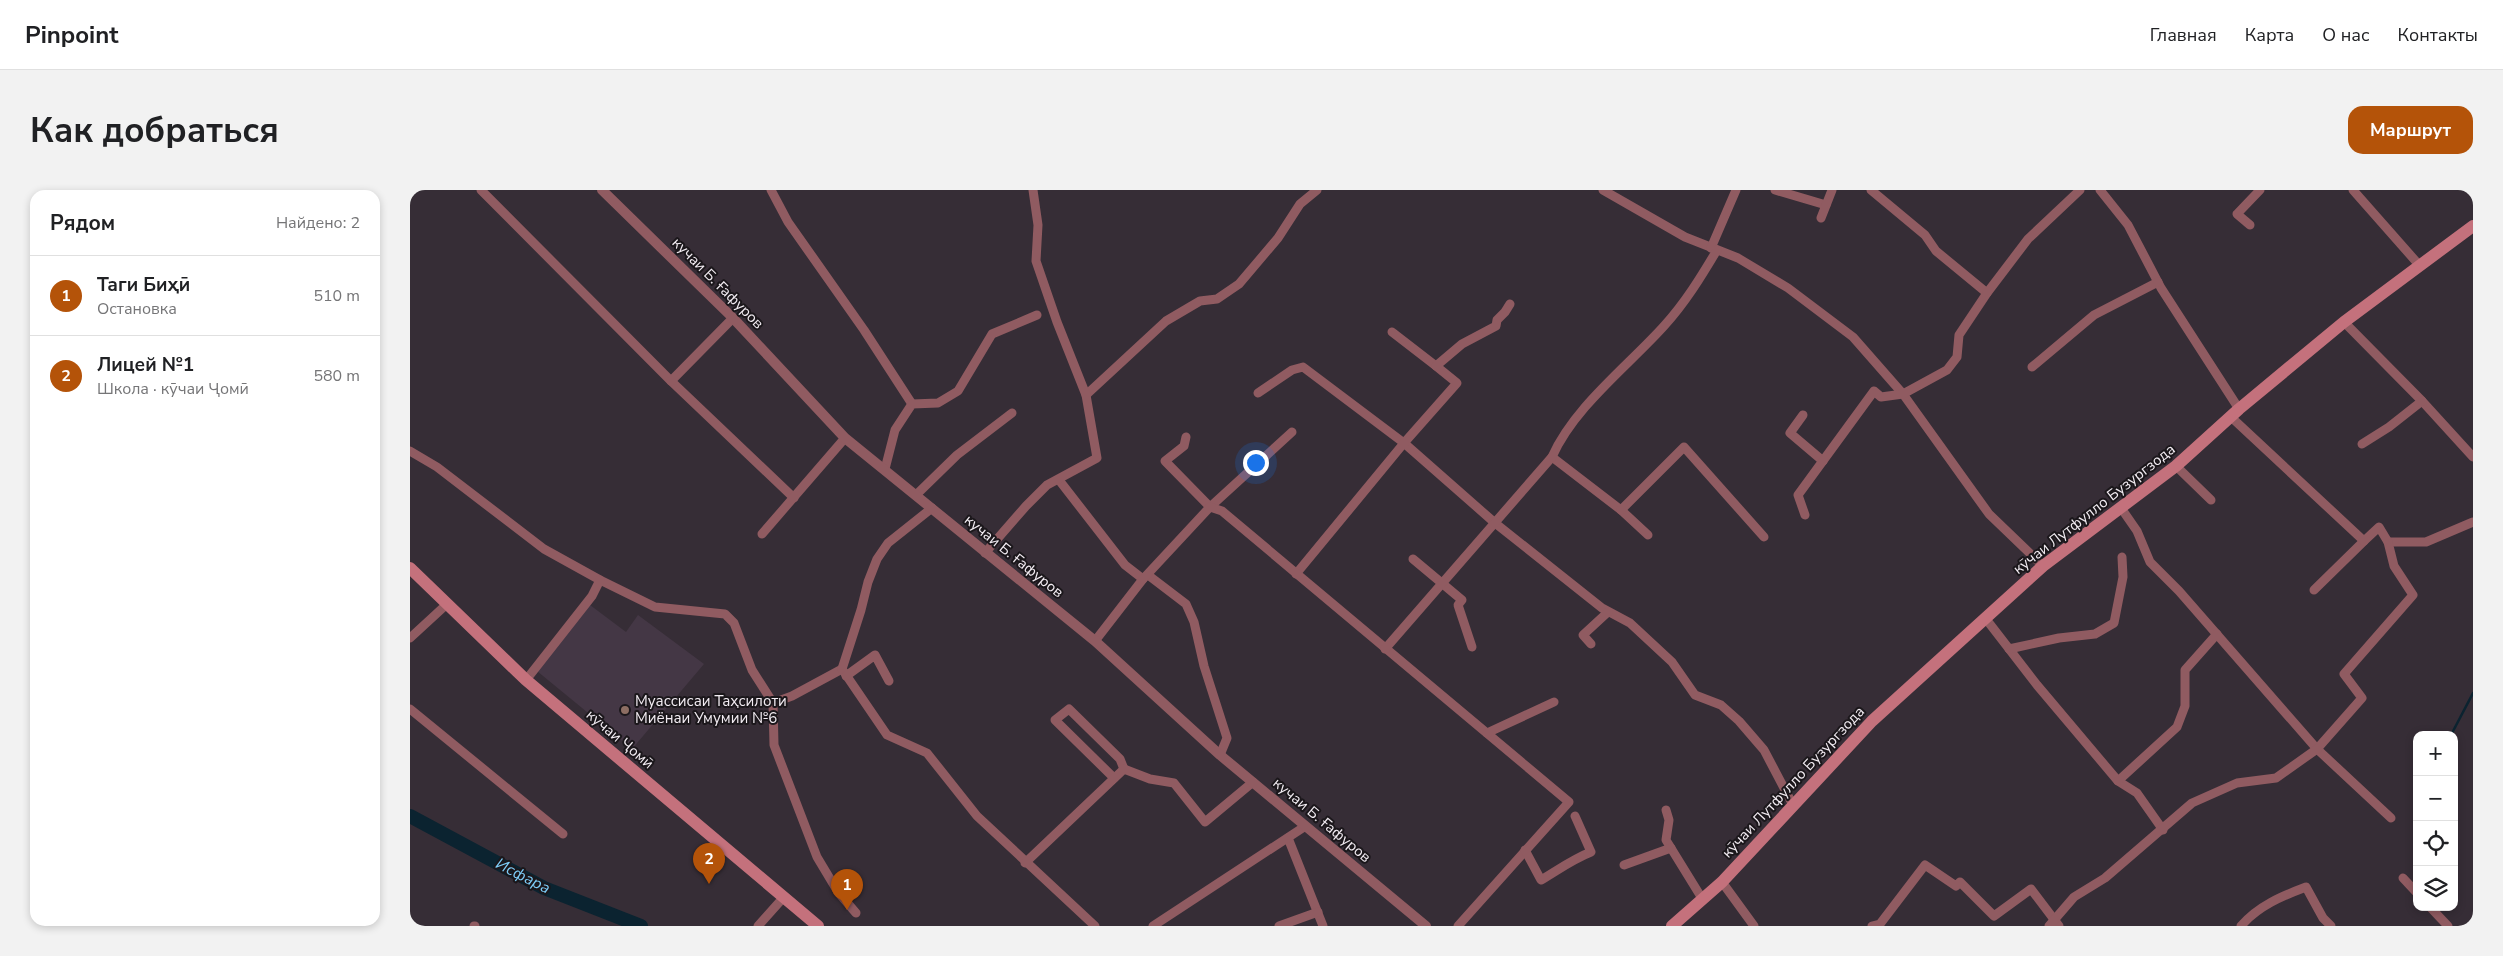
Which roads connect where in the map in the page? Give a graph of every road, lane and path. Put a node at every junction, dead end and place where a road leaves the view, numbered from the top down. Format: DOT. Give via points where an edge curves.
graph roads {
  1 [pos="481,190"];
  2 [pos="602,190"];
  3 [pos="771,190"];
  4 [pos="1033,190"];
  5 [pos="1318,190"];
  6 [pos="1603,190"];
  7 [pos="1736,190"];
  8 [pos="1775,190"];
  9 [pos="1832,190"];
  10 [pos="1871,190"];
  11 [pos="2080,190"];
  12 [pos="2100,190"];
  13 [pos="2260,190"];
  14 [pos="2353,190"];
  15 [pos="1826,206"];
  16 [pos="1820,218"];
  17 [pos="2250,225"];
  18 [pos="2473,226"];
  19 [pos="1714,249"];
  20 [pos="2420,266"];
  21 [pos="2158,282"];
  22 [pos="1987,294"];
  23 [pos="1510,304"];
  24 [pos="1037,314"];
  25 [pos="733,318"];
  26 [pos="2344,322"];
  27 [pos="1392,332"];
  28 [pos="1436,366"];
  29 [pos="2032,367"];
  30 [pos="670,380"];
  31 [pos="1258,393"];
  32 [pos="1086,394"];
  33 [pos="1904,394"];
  34 [pos="2422,400"];
  35 [pos="912,404"];
  36 [pos="1012,412"];
  37 [pos="2235,413"];
  38 [pos="1803,415"];
  39 [pos="1292,432"];
  40 [pos="1186,437"];
  41 [pos="845,438"];
  42 [pos="1404,443"];
  43 [pos="2362,444"];
  44 [pos="410,451"];
  45 [pos="1552,457"];
  46 [pos="2473,457"];
  47 [pos="1823,461"];
  48 [pos="2176,466"];
  49 [pos="885,469"];
  50 [pos="1059,480"];
  51 [pos="916,495"];
  52 [pos="794,498"];
  53 [pos="2211,500"];
  54 [pos="1210,507"];
  55 [pos="932,508"];
  56 [pos="2121,508"];
  57 [pos="1621,510"];
  58 [pos="1805,515"];
  59 [pos="2473,522"];
  60 [pos="1495,523"];
  61 [pos="762,534"];
  62 [pos="1648,535"];
  63 [pos="1764,537"];
  64 [pos="2364,542"];
  65 [pos="2388,542"];
  66 [pos="985,553"];
  67 [pos="2122,557"];
  68 [pos="1412,559"];
  69 [pos="2043,566"];
  70 [pos="410,568"];
  71 [pos="1296,574"];
  72 [pos="1146,577"];
  73 [pos="600,580"];
  74 [pos="1442,583"];
  75 [pos="2314,590"];
  76 [pos="447,604"];
  77 [pos="1608,612"];
  78 [pos="1986,620"];
  79 [pos="2217,634"];
  80 [pos="410,638"];
  81 [pos="1096,641"];
  82 [pos="1591,644"];
  83 [pos="1472,647"];
  84 [pos="1385,649"];
  85 [pos="2009,649"];
  86 [pos="844,672"];
  87 [pos="526,680"];
  88 [pos="888,680"];
  89 [pos="1554,702"];
  90 [pos="773,703"];
  91 [pos="410,709"];
  92 [pos="1486,734"];
  93 [pos="2317,749"];
  94 [pos="1220,756"];
  95 [pos="1124,769"];
  96 [pos="1114,778"];
  97 [pos="2118,781"];
  98 [pos="1253,782"];
  99 [pos="1793,805"];
  100 [pos="1666,810"];
  101 [pos="1575,816"];
  102 [pos="2391,818"];
  103 [pos="1304,826"];
  104 [pos="2163,830"];
  105 [pos="563,834"];
  106 [pos="1288,838"];
  107 [pos="1671,848"];
  108 [pos="1526,850"];
  109 [pos="1025,863"];
  110 [pos="1624,865"];
  111 [pos="2403,878"];
  112 [pos="1722,882"];
  113 [pos="2413,889"];
  114 [pos="783,898"];
  115 [pos="1703,900"];
  116 [pos="2434,911"];
  117 [pos="1318,912"];
  118 [pos="856,913"];
  119 [pos="2054,924"];
  120 [pos="758,926"];
  121 [pos="818,926"];
  122 [pos="1095,926"];
  123 [pos="1153,926"];
  124 [pos="1279,926"];
  125 [pos="1323,926"];
  126 [pos="1426,926"];
  127 [pos="1458,926"];
  128 [pos="1672,926"];
  129 [pos="1754,926"];
  130 [pos="1872,926"];
  131 [pos="2241,926"];
  132 [pos="2331,926"];
  133 [pos="2448,926"];
  1 -- 30 [label="street"];
  2 -- 25 [label="street, кучаи Б. Ғафуров"];
  3 -- 35 [label="street" via="788,222"];
  4 -- 32 [label="street" via="1038,225 1036,260"];
  5 -- 32 [label="street" via="1300,204 1278,238 1239,284 1217,299 1200,301 1166,321"];
  6 -- 19 [label="street" via="1652,220"];
  7 -- 19 [label="street"];
  8 -- 15 [label="street"];
  9 -- 15 [label="street"];
  10 -- 22 [label="street" via="1925,235 1936,251"];
  11 -- 22 [label="street" via="2028,239"];
  12 -- 21 [label="street" via="2128,225"];
  13 -- 17 [label="street" via="2238,214"];
  14 -- 20 [label="street"];
  15 -- 16 [label="street"];
  18 -- 20 [label="main road, кӯчаи Лутфулло Бузургзода"];
  19 -- 33 [label="street" via="1738,258 1788,288 1853,337"];
  19 -- 45 [label="street" via="1687,300 1560,438"];
  20 -- 26 [label="main road, кӯчаи Лутфулло Бузургзода"];
  21 -- 29 [label="street" via="2094,315"];
  21 -- 37 [label="street"];
  22 -- 33 [label="street" via="1959,335 1957,357 1952,364"];
  23 -- 28 [label="street" via="1496,320 1496,326 1462,344"];
  24 -- 35 [label="street" via="992,334 958,391 938,403"];
  25 -- 30 [label="street"];
  25 -- 41 [label="street, кучаи Б. Ғафуров"];
  26 -- 34 [label="street"];
  26 -- 37 [label="main road, кӯчаи Лутфулло Бузургзода"];
  27 -- 28 [label="street"];
  28 -- 42 [label="street" via="1457,384"];
  30 -- 52 [label="street"];
  31 -- 42 [label="street" via="1303,366"];
  32 -- 50 [label="street" via="1098,458"];
  33 -- 47 [label="street" via="1881,397 1874,391"];
  33 -- 69 [label="street" via="1989,514"];
  34 -- 43 [label="street"];
  34 -- 46 [label="street"];
  35 -- 49 [label="street" via="895,430"];
  36 -- 51 [label="street" via="957,455"];
  37 -- 48 [label="main road, кӯчаи Лутфулло Бузургзода"];
  37 -- 64 [label="street"];
  38 -- 47 [label="street" via="1790,433"];
  39 -- 54 [label="street"];
  40 -- 54 [label="street" via="1184,446 1165,461"];
  41 -- 49 [label="street, кучаи Б. Ғафуров"];
  41 -- 52 [label="street"];
  42 -- 60 [label="street"];
  42 -- 71 [label="street"];
  44 -- 73 [label="street" via="438,467 544,549"];
  45 -- 57 [label="street"];
  45 -- 60 [label="street"];
  47 -- 58 [label="street" via="1798,495"];
  48 -- 53 [label="street"];
  48 -- 56 [label="main road, кӯчаи Лутфулло Бузургзода"];
  49 -- 51 [label="street, кучаи Б. Ғафуров"];
  50 -- 66 [label="street" via="1047,485"];
  50 -- 72 [label="street" via="1125,564"];
  51 -- 55 [label="street, кучаи Б. Ғафуров"];
  52 -- 61 [label="street"];
  54 -- 71 [label="street" via="1222,511"];
  54 -- 72 [label="street"];
  55 -- 66 [label="street, кучаи Б. Ғафуров"];
  55 -- 86 [label="street" via="888,543 877,559"];
  56 -- 69 [label="main road, кӯчаи Лутфулло Бузургзода"];
  56 -- 79 [label="street" via="2137,531 2150,562"];
  57 -- 62 [label="street"];
  57 -- 63 [label="street" via="1684,447"];
  59 -- 65 [label="street" via="2426,542"];
  60 -- 74 [label="street"];
  60 -- 77 [label="street"];
  64 -- 65 [label="street" via="2379,527"];
  64 -- 75 [label="street"];
  65 -- 93 [label="street" via="2394,566 2413,595 2344,674 2362,698"];
  66 -- 81 [label="street, кучаи Б. Ғафуров"];
  67 -- 85 [label="street" via="2123,577 2114,623 2095,634"];
  68 -- 74 [label="street"];
  69 -- 78 [label="main road, кӯчаи Лутфулло Бузургзода"];
  70 -- 76 [label="main road, кӯчаи Ҷомӣ"];
  71 -- 84 [label="street"];
  72 -- 81 [label="street"];
  72 -- 94 [label="street" via="1186,604 1194,622 1227,738"];
  73 -- 87 [label="street" via="592,596"];
  73 -- 90 [label="street" via="655,607 725,614 734,623 752,670"];
  74 -- 83 [label="street" via="1462,600 1458,605"];
  74 -- 84 [label="street"];
  76 -- 80 [label="street"];
  76 -- 87 [label="main road, кӯчаи Ҷомӣ"];
  77 -- 82 [label="street" via="1583,635"];
  77 -- 99 [label="street" via="1630,622 1672,662 1695,695 1721,705 1739,721 1764,750"];
  78 -- 85 [label="street"];
  78 -- 99 [label="main road, кӯчаи Лутфулло Бузургзода" via="1872,721"];
  79 -- 93 [label="street"];
  79 -- 97 [label="street" via="2185,670 2185,706 2177,727"];
  81 -- 94 [label="street, кучаи Б. Ғафуров"];
  84 -- 92 [label="street"];
  85 -- 97 [label="street"];
  86 -- 88 [label="street" via="875,655"];
  86 -- 90 [label="street"];
  86 -- 109 [label="street" via="887,735 927,753 977,816"];
  87 -- 114 [label="main road, кӯчаи Ҷомӣ"];
  89 -- 92 [label="street"];
  90 -- 118 [label="street" via="774,745 817,857 838,892"];
  91 -- 105 [label="street"];
  92 -- 108 [label="street" via="1568,802"];
  93 -- 102 [label="street"];
  93 -- 104 [label="street" via="2276,778 2237,783 2192,803"];
  94 -- 98 [label="street, кучаи Б. Ғафуров"];
  95 -- 96 [label="street"];
  95 -- 96 [label="street" via="1120,759 1069,709 1055,720"];
  95 -- 98 [label="street" via="1150,780 1174,783 1205,822"];
  96 -- 109 [label="street"];
  97 -- 104 [label="street" via="2137,792"];
  98 -- 103 [label="street, кучаи Б. Ғафуров"];
  99 -- 112 [label="main road, кӯчаи Лутфулло Бузургзода"];
  100 -- 107 [label="street" via="1669,820 1666,840"];
  101 -- 108 [label="street" via="1591,852 1571,860 1541,880"];
  103 -- 106 [label="street"];
  103 -- 126 [label="street, кучаи Б. Ғафуров"];
  104 -- 119 [label="street" via="2105,878 2074,897"];
  106 -- 117 [label="street"];
  106 -- 123 [label="street"];
  107 -- 110 [label="street"];
  107 -- 115 [label="street"];
  108 -- 127 [label="street"];
  109 -- 122 [label="street"];
  111 -- 113 [label="street"];
  112 -- 115 [label="main road, кӯчаи Лутфулло Бузургзода"];
  112 -- 129 [label="street"];
  114 -- 120 [label="street"];
  114 -- 121 [label="main road, кӯчаи Ҷомӣ"];
  115 -- 128 [label="main road, кӯчаи Лутфулло Бузургзода"];
  116 -- 133 [label="street"];
  117 -- 124 [label="street"];
  117 -- 125 [label="street"];
  119 -- 130 [label="street" via="2031,889 1994,916 1960,882 1956,886 1925,865 1880,924"];
  131 -- 132 [label="street" via="2277,898 2306,888"];
}
